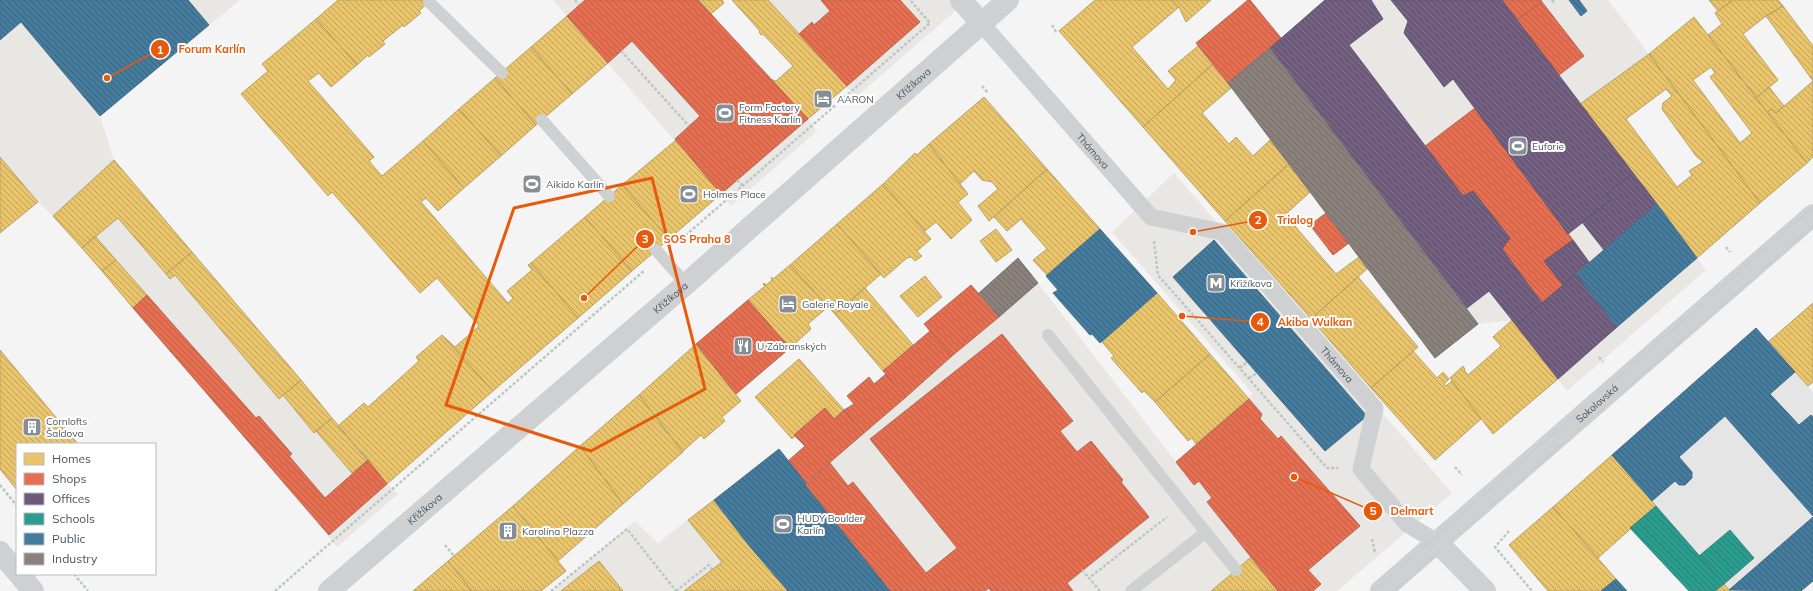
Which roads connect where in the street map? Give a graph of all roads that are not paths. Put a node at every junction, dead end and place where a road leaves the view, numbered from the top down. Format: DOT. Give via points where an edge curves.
graph roads {
  1 [pos="962,0"];
  2 [pos="1008,0"];
  3 [pos="429,2"];
  4 [pos="981,23"];
  5 [pos="502,72"];
  6 [pos="542,120"];
  7 [pos="609,196"];
  8 [pos="1813,215"];
  9 [pos="658,254"];
  10 [pos="686,284"];
  11 [pos="1048,335"];
  12 [pos="1206,532"];
  13 [pos="1437,542"];
  14 [pos="0,552"];
  15 [pos="1236,570"];
  16 [pos="16,571"];
  17 [pos="20,575"];
  18 [pos="33,591"];
  19 [pos="329,591"];
  20 [pos="1131,591"];
  21 [pos="1381,591"];
  22 [pos="1485,591"];
  1 -- 4 [label="street, Thámova"];
  2 -- 4 [label="street, Křižíkova"];
  3 -- 5 [label="lane"];
  4 -- 10 [label="street, Křižíkova"];
  4 -- 13 [label="street, Thámova" via="1151,217 1222,232 1375,408 1361,469 1407,524"];
  6 -- 7 [label="lane"];
  8 -- 13 [label="street, Sokolovská"];
  9 -- 10 [label="lane"];
  10 -- 19 [label="street, Křižíkova"];
  11 -- 12 [label="lane"];
  12 -- 15 [label="lane"];
  12 -- 20 [label="lane"];
  13 -- 21 [label="street, Sokolovská"];
  13 -- 22 [label="street"];
  14 -- 16 [label="street"];
  17 -- 18 [label="street"];
}
